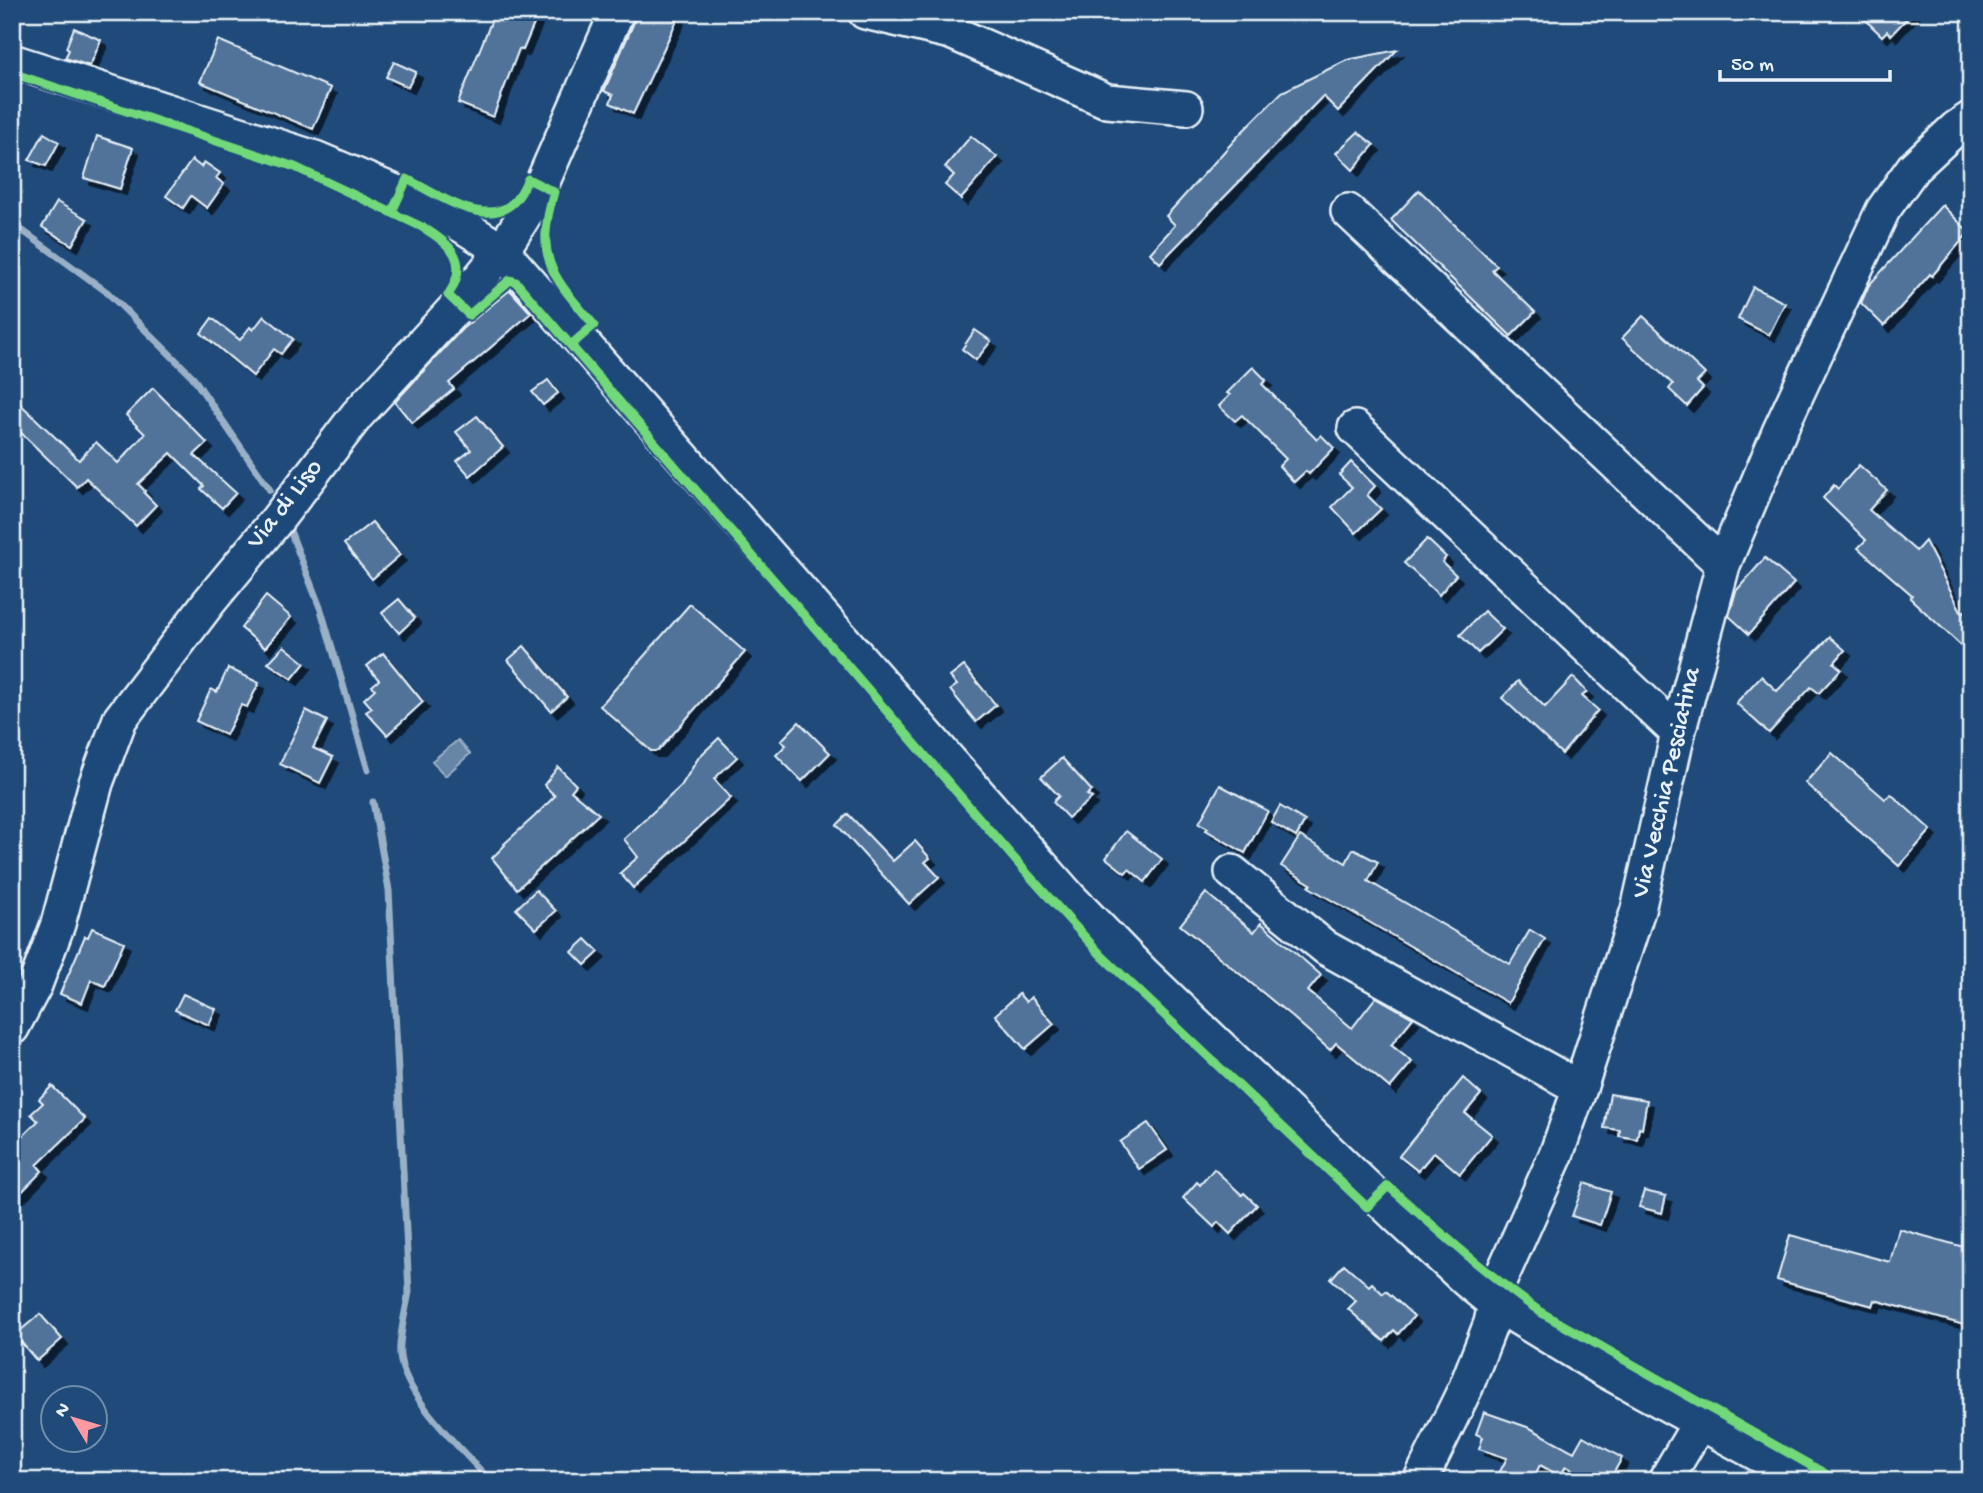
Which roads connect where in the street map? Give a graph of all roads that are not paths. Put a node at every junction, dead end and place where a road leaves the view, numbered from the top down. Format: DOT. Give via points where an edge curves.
graph roads {
  1 [pos="617,12"];
  2 [pos="865,12"];
  3 [pos="12,61"];
  4 [pos="1186,108"];
  5 [pos="1971,118"];
  6 [pos="1348,211"];
  7 [pos="502,251"];
  8 [pos="1355,428"];
  9 [pos="1723,565"];
  10 [pos="1678,733"];
  11 [pos="1231,872"];
  12 [pos="12,1028"];
  13 [pos="1580,1088"];
  14 [pos="1494,1303"];
  15 [pos="1700,1422"];
  16 [pos="1420,1481"];
  17 [pos="1665,1481"];
  18 [pos="1807,1481"];
  1 -- 7 [label="street, Via di Liso" via="537,195"];
  2 -- 4 [label="street" via="951,32 1107,101"];
  3 -- 7 [label="street" via="315,158 400,194"];
  5 -- 9 [label="street, Via Vecchia Pesciatina" via="1913,168 1883,209"];
  6 -- 9 [label="street"];
  7 -- 12 [label="street, Via di Liso" via="356,415 120,719 96,783 58,924 35,985"];
  7 -- 14 [label="street" via="1069,897 1400,1220"];
  8 -- 10 [label="street"];
  9 -- 10 [label="street, Via Vecchia Pesciatina"];
  10 -- 13 [label="street, Via Vecchia Pesciatina" via="1638,910"];
  11 -- 13 [label="street" via="1326,948"];
  13 -- 14 [label="street, Via Vecchia Pesciatina"];
  14 -- 15 [label="street"];
  14 -- 16 [label="street, Via Vecchia Pesciatina" via="1466,1387"];
  15 -- 17 [label="street"];
  15 -- 18 [label="street"];
}
